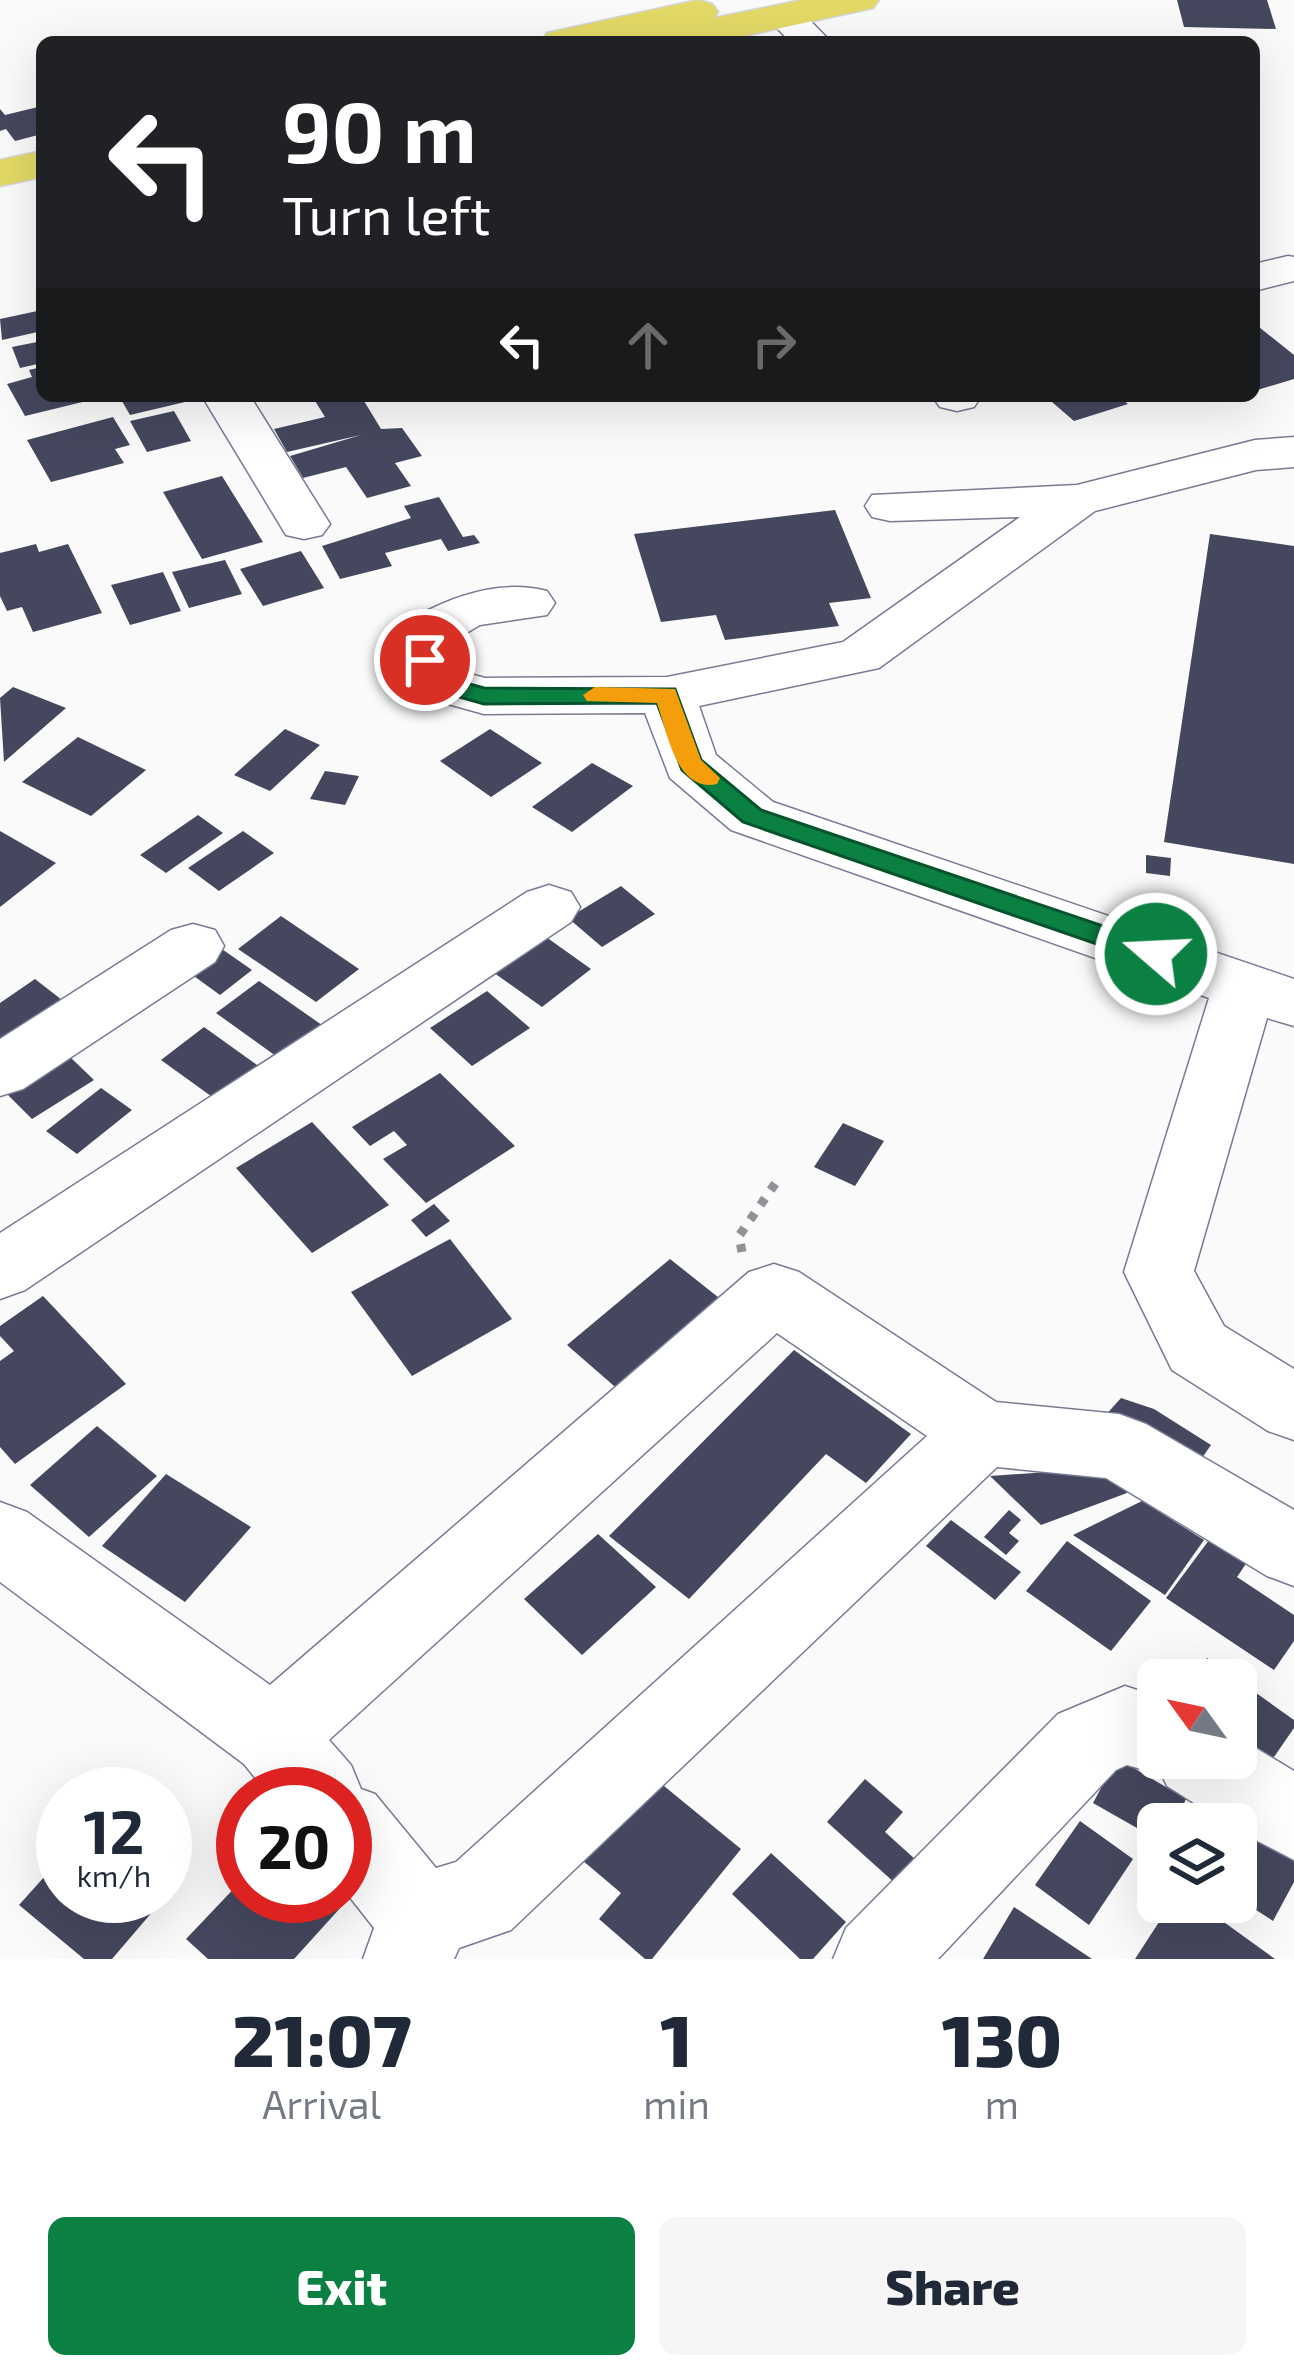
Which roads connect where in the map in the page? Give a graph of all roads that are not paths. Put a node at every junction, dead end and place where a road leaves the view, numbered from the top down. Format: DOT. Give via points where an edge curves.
graph roads {
  1 [pos="859,0"];
  2 [pos="784,19"];
  3 [pos="619,36"];
  4 [pos="691,36"];
  5 [pos="36,144"];
  6 [pos="0,152"];
  7 [pos="36,165"];
  8 [pos="0,173"];
  9 [pos="230,402"];
  10 [pos="1294,452"];
  11 [pos="1077,500"];
  12 [pos="890,506"];
  13 [pos="304,524"];
  14 [pos="528,603"];
  15 [pos="667,695"];
  16 [pos="549,907"];
  17 [pos="193,946"];
  18 [pos="1270,994"];
  19 [pos="0,1071"];
  20 [pos="0,1270"];
  21 [pos="1294,1408"];
  22 [pos="982,1433"];
  23 [pos="0,1537"];
  24 [pos="1294,1551"];
  25 [pos="1137,1729"];
  26 [pos="297,1765"];
  27 [pos="1230,1779"];
  28 [pos="1294,1818"];
  29 [pos="372,1868"];
  30 [pos="414,1938"];
  31 [pos="877,1959"];
  1 -- 2 [label="main road"];
  2 -- 3 [label="main road"];
  2 -- 4 [label="main road"];
  5 -- 6 [label="main road"];
  7 -- 8 [label="main road"];
  9 -- 13 [label="street"];
  10 -- 11 [label="street"];
  11 -- 12 [label="street"];
  11 -- 15 [label="street" via="860,656"];
  14 -- 15 [label="street" via="467,610 430,631 425,660 440,683 484,696"];
  15 -- 18 [label="street" via="690,764 752,816"];
  16 -- 20 [label="street"];
  17 -- 19 [label="street"];
  18 -- 21 [label="street" via="1159,1272 1198,1348"];
  22 -- 24 [label="street" via="1119,1447"];
  22 -- 26 [label="street" via="774,1293"];
  22 -- 30 [label="street" via="480,1899"];
  23 -- 26 [label="street"];
  25 -- 31 [label="street" via="1125,1725 1087,1742"];
  27 -- 28 [label="street"];
  29 -- 30 [label="street"];
}
